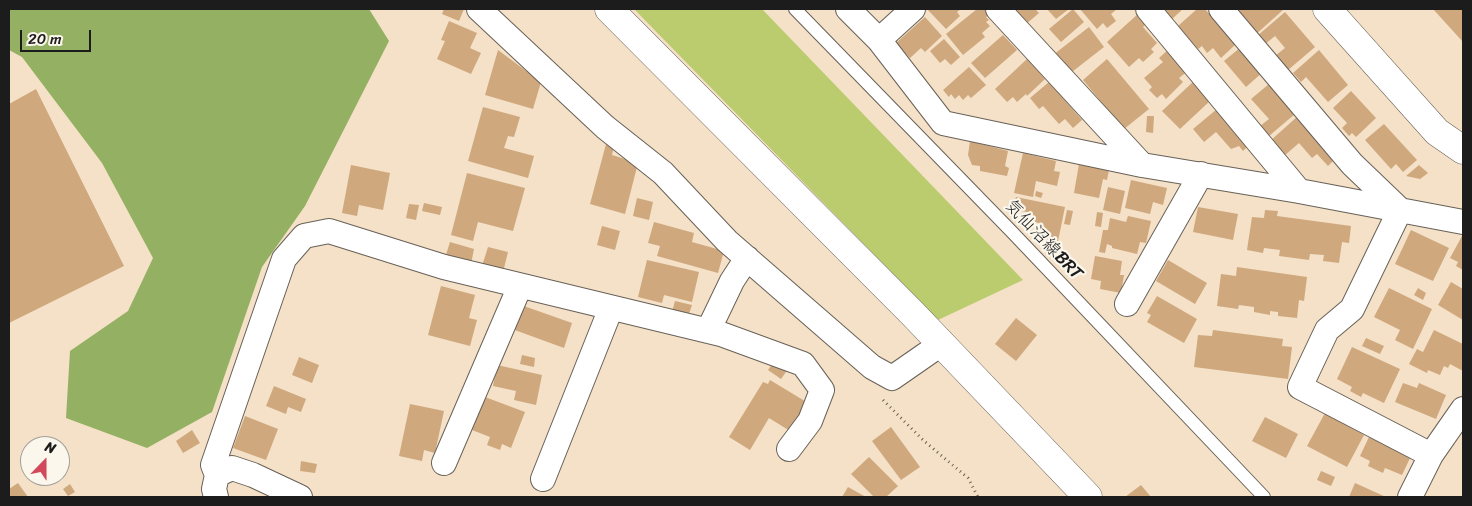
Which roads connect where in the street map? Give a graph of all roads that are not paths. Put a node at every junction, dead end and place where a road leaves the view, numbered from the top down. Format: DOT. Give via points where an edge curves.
graph roads {
  1 [pos="479,9"];
  2 [pos="610,9"];
  3 [pos="795,9"];
  4 [pos="848,9"];
  5 [pos="913,9"];
  6 [pos="998,9"];
  7 [pos="1148,9"];
  8 [pos="1221,9"];
  9 [pos="1327,9"];
  10 [pos="878,40"];
  11 [pos="1463,150"];
  12 [pos="1142,165"];
  13 [pos="1201,174"];
  14 [pos="1300,191"];
  15 [pos="1400,210"];
  16 [pos="1463,222"];
  17 [pos="747,258"];
  18 [pos="520,286"];
  19 [pos="1127,304"];
  20 [pos="611,308"];
  21 [pos="708,331"];
  22 [pos="941,344"];
  23 [pos="1462,412"];
  24 [pos="789,449"];
  25 [pos="1431,455"];
  26 [pos="444,463"];
  27 [pos="543,479"];
  28 [pos="217,486"];
  29 [pos="300,497"];
  30 [pos="1088,497"];
  31 [pos="1264,497"];
  32 [pos="1410,497"];
  1 -- 17 [label="street" via="605,127 663,173"];
  2 -- 22 [label="street"];
  3 -- 31 [label="lane, 気仙沼線BRT"];
  4 -- 10 [label="street"];
  5 -- 10 [label="street"];
  6 -- 12 [label="street"];
  7 -- 14 [label="street"];
  8 -- 15 [label="street" via="1352,164"];
  9 -- 11 [label="street" via="1438,132"];
  10 -- 12 [label="street" via="943,123"];
  12 -- 13 [label="street"];
  13 -- 14 [label="street"];
  13 -- 19 [label="street"];
  14 -- 15 [label="street"];
  15 -- 16 [label="street"];
  15 -- 25 [label="street" via="1352,309 1327,330 1300,388"];
  17 -- 21 [label="street"];
  17 -- 22 [label="street" via="872,367 892,378"];
  18 -- 20 [label="street"];
  18 -- 26 [label="street"];
  18 -- 28 [label="street" via="444,267 329,231 304,236 284,259 213,465"];
  20 -- 21 [label="street"];
  20 -- 27 [label="street"];
  21 -- 24 [label="street" via="803,364 822,390 810,421"];
  22 -- 30 [label="street"];
  23 -- 25 [label="street"];
  25 -- 32 [label="street"];
  28 -- 29 [label="street" via="232,468"];
}
